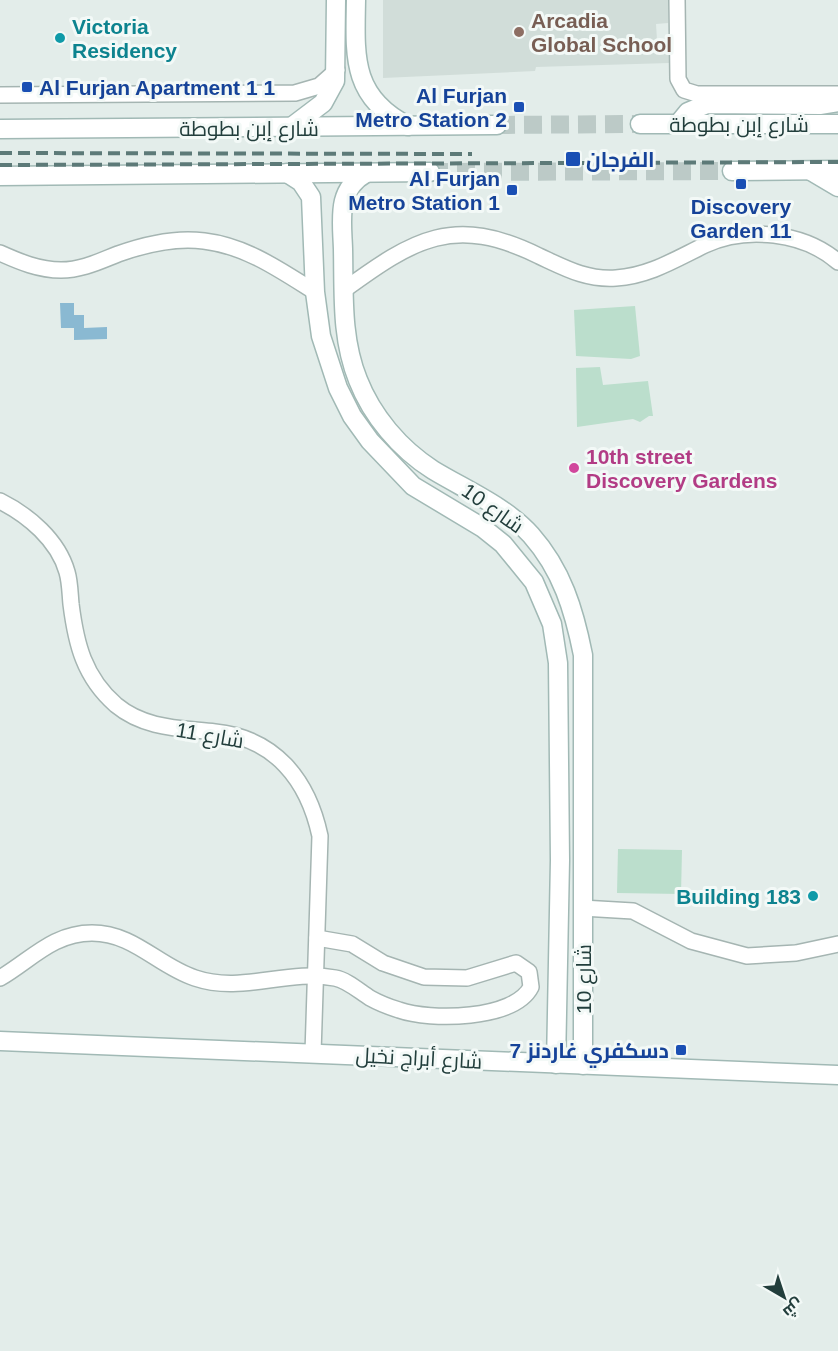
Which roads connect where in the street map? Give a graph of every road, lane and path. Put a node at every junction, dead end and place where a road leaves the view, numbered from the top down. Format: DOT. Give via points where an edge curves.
graph roads {
  1 [pos="336,0"];
  2 [pos="356,0"];
  3 [pos="676,0"];
  4 [pos="337,70"];
  5 [pos="838,94"];
  6 [pos="0,95"];
  7 [pos="838,102"];
  8 [pos="679,123"];
  9 [pos="640,124"];
  10 [pos="838,124"];
  11 [pos="497,125"];
  12 [pos="410,126"];
  13 [pos="290,128"];
  14 [pos="0,129"];
  15 [pos="732,171"];
  16 [pos="809,171"];
  17 [pos="838,171"];
  18 [pos="430,172"];
  19 [pos="286,173"];
  20 [pos="366,173"];
  21 [pos="0,176"];
  22 [pos="838,187"];
  23 [pos="0,253"];
  24 [pos="838,262"];
  25 [pos="344,282"];
  26 [pos="315,292"];
  27 [pos="327,359"];
  28 [pos="351,360"];
  29 [pos="0,501"];
  30 [pos="559,906"];
  31 [pos="582,917"];
  32 [pos="318,938"];
  33 [pos="838,944"];
  34 [pos="316,976"];
  35 [pos="0,978"];
  36 [pos="0,1041"];
  37 [pos="313,1053"];
  38 [pos="556,1064"];
  39 [pos="583,1065"];
  40 [pos="838,1075"];
  1 -- 4 [label="street"];
  2 -- 12 [label="street" via="356,51 362,82 381,109"];
  3 -- 5 [label="street" via="678,79 684,90 697,94"];
  4 -- 6 [label="street" via="319,86 295,93"];
  4 -- 13 [label="street" via="331,93 323,103"];
  7 -- 8 [label="street" via="707,104 688,112"];
  8 -- 9 [label="street, شارع إبن بطوطة"];
  8 -- 10 [label="street, شارع إبن بطوطة"];
  11 -- 12 [label="street, شارع إبن بطوطة"];
  12 -- 13 [label="street, شارع إبن بطوطة"];
  13 -- 14 [label="street, شارع إبن بطوطة"];
  15 -- 16 [label="street"];
  16 -- 17 [label="street"];
  16 -- 22 [label="street"];
  18 -- 20 [label="street"];
  19 -- 20 [label="street"];
  19 -- 21 [label="street"];
  19 -- 26 [label="street, شارع 10" via="301,182 311,197"];
  20 -- 25 [label="street, شارع 10" via="352,183 343,198"];
  23 -- 26 [label="street" via="33,266 63,270 82,268 148,244 202,241 255,255"];
  24 -- 25 [label="street" via="795,239 748,236 720,240 637,275 598,278 560,268 500,240 463,235 418,243 364,276"];
  25 -- 28 [label="street, شارع 10"];
  26 -- 27 [label="street, شارع 10"];
  27 -- 28 [label="street" via="339,356"];
  27 -- 30 [label="street, شارع 10" via="352,416 390,465 412,486 503,544 544,602 558,663"];
  28 -- 31 [label="street, شارع 10" via="370,404 403,447 433,470 501,510 531,535 566,589 583,655"];
  29 -- 32 [label="street, شارع 11" via="27,518 56,550 67,571 84,665 105,695 135,717 154,725 233,734 248,740 281,761 295,776 315,811 320,836"];
  30 -- 31 [label="street" via="568,933 576,934"];
  30 -- 38 [label="street, شارع 10"];
  31 -- 33 [label="street" via="633,910 691,941 747,956 796,953"];
  31 -- 39 [label="street, شارع 10"];
  32 -- 34 [label="street, شارع 11"];
  32 -- 34 [label="street" via="352,944 383,963 424,977 467,978 516,963 529,972 531,979 527,994 492,1011 462,1017 431,1017 401,1011 372,999 337,978"];
  34 -- 35 [label="street" via="288,975 250,984 217,984 176,969 139,945 111,934 91,933 52,942"];
  34 -- 37 [label="street, شارع 11"];
  36 -- 37 [label="street, شارع أبراج نخيل"];
  37 -- 38 [label="street, شارع أبراج نخيل"];
  38 -- 39 [label="street, شارع أبراج نخيل"];
  39 -- 40 [label="street, شارع أبراج نخيل"];
}
